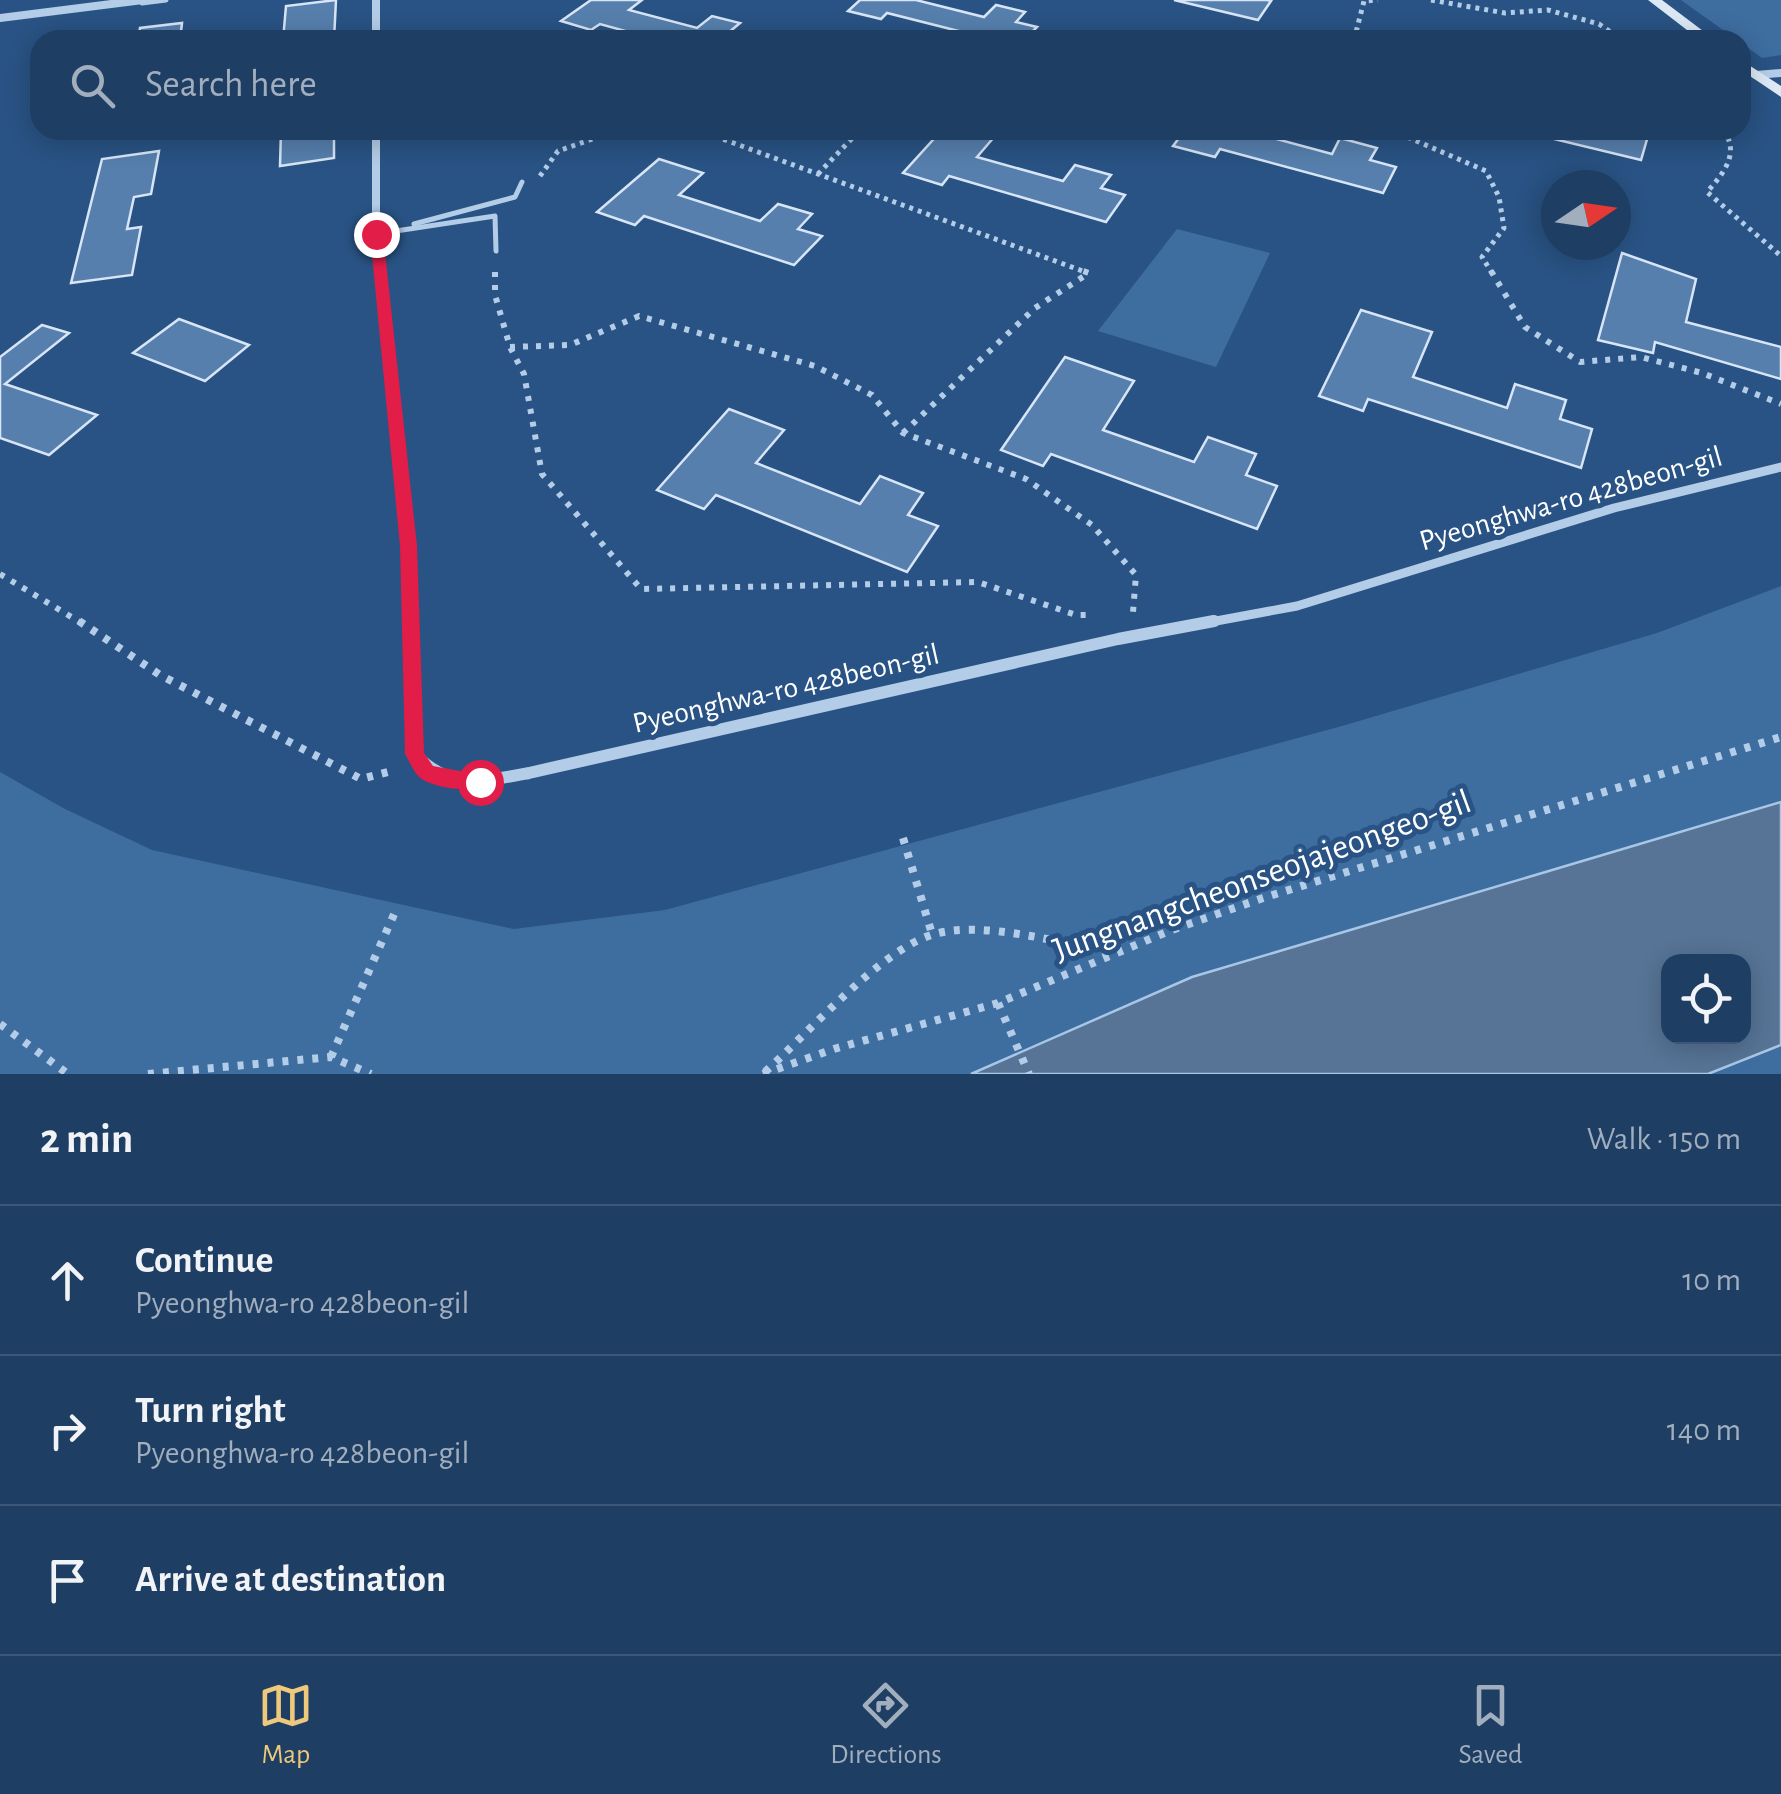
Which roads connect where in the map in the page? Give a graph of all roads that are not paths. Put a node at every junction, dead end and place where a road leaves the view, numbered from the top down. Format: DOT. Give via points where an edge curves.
graph roads {
  1 [pos="166,0"];
  2 [pos="376,0"];
  3 [pos="1654,0"];
  4 [pos="142,1"];
  5 [pos="0,18"];
  6 [pos="376,30"];
  7 [pos="1694,30"];
  8 [pos="1751,71"];
  9 [pos="1781,72"];
  10 [pos="1756,75"];
  11 [pos="1781,94"];
  12 [pos="376,140"];
  13 [pos="522,182"];
  14 [pos="395,231"];
  15 [pos="376,234"];
  16 [pos="496,251"];
  17 [pos="1781,467"];
  1 -- 4 [label="lane"];
  2 -- 6 [label="street"];
  3 -- 7 [label="street"];
  4 -- 5 [label="street"];
  8 -- 10 [label="street"];
  9 -- 10 [label="street"];
  10 -- 11 [label="street"];
  12 -- 15 [label="street"];
  13 -- 14 [label="lane" via="515,197"];
  14 -- 15 [label="lane"];
  14 -- 16 [label="lane" via="495,216"];
  15 -- 17 [label="street, Pyeonghwa-ro 428beon-gil" via="408,546 415,754 426,772 448,779 480,782 529,773 1118,640 1230,621 1381,582 1614,508"];
}
